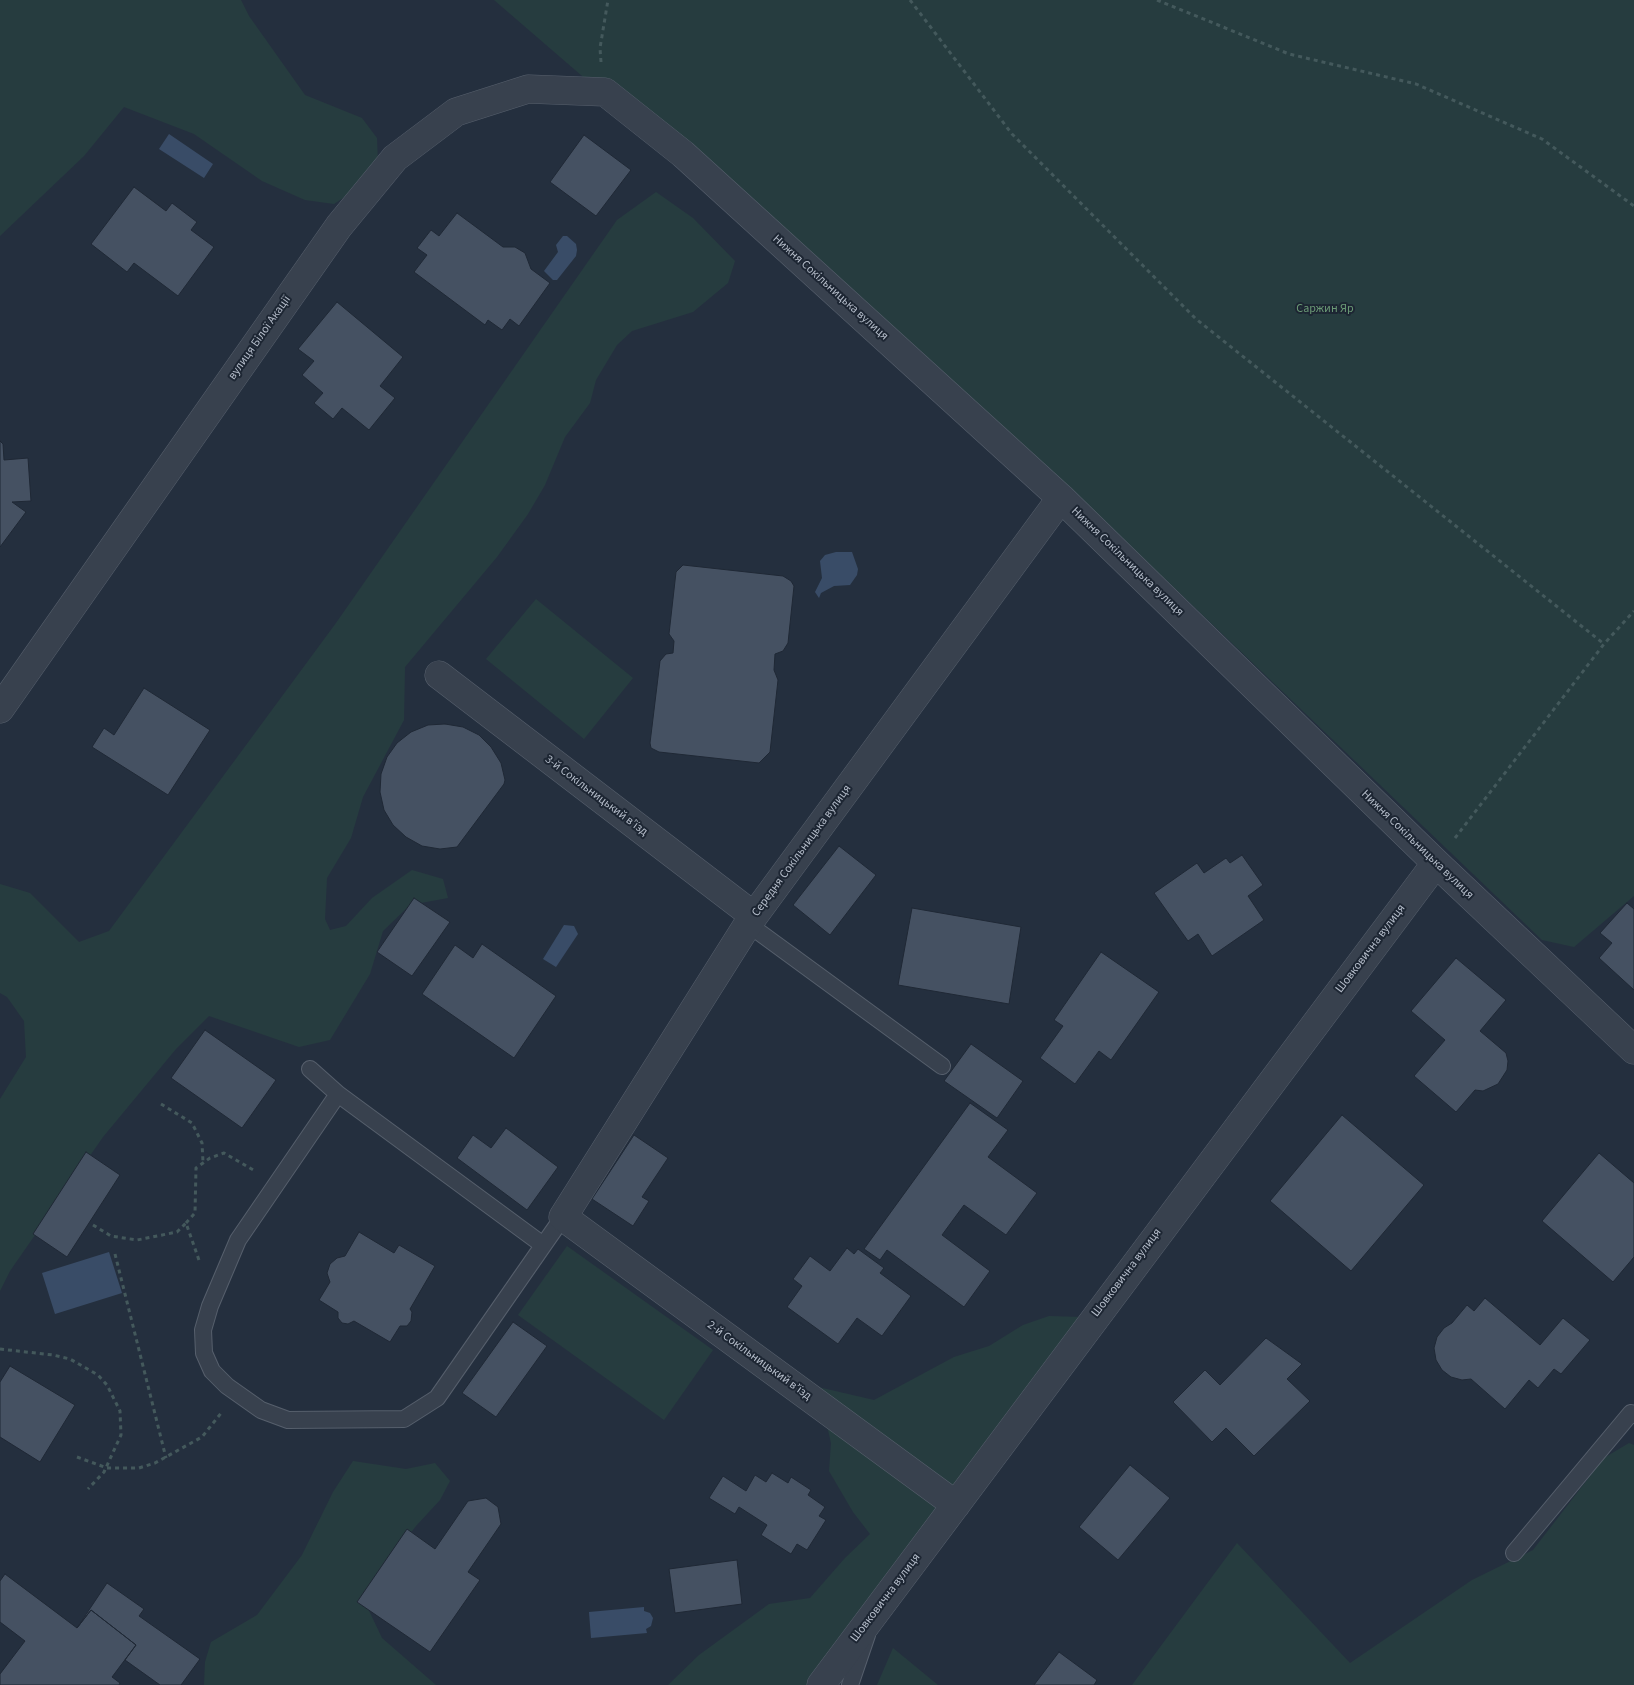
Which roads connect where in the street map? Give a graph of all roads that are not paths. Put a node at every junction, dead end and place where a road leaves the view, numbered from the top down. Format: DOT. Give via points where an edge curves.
graph roads {
  1 [pos="604,92"];
  2 [pos="1061,498"];
  3 [pos="439,675"];
  4 [pos="0,709"];
  5 [pos="1436,863"];
  6 [pos="751,920"];
  7 [pos="1634,1050"];
  8 [pos="942,1066"];
  9 [pos="310,1069"];
  10 [pos="338,1094"];
  11 [pos="563,1217"];
  12 [pos="543,1245"];
  13 [pos="1634,1414"];
  14 [pos="956,1505"];
  15 [pos="1514,1553"];
  16 [pos="874,1614"];
  17 [pos="821,1685"];
  18 [pos="850,1685"];
  1 -- 2 [label="street, Нижня Сокільницька вулиця" via="690,161"];
  1 -- 4 [label="street, вулиця Білої Акації" via="528,89 456,112 395,158 339,226"];
  2 -- 5 [label="street, Нижня Сокільницька вулиця"];
  2 -- 6 [label="street, Середня Сокільницька вулиця"];
  3 -- 6 [label="street, 3-й Сокільницький в’їзд"];
  5 -- 7 [label="street, Нижня Сокільницька вулиця"];
  5 -- 14 [label="street, Шовковична вулиця"];
  6 -- 8 [label="lane"];
  6 -- 11 [label="street, Середня Сокільницька вулиця"];
  9 -- 10 [label="lane"];
  10 -- 12 [label="lane"];
  10 -- 12 [label="lane" via="238,1240 212,1300 203,1330 204,1353 212,1371 234,1391 261,1410 288,1420 404,1420 437,1398"];
  11 -- 12 [label="lane"];
  11 -- 14 [label="street, 2-й Сокільницький в’їзд"];
  13 -- 15 [label="lane"];
  14 -- 16 [label="street, Шовковична вулиця"];
  16 -- 17 [label="street, Шовковична вулиця"];
  16 -- 18 [label="lane"];
}
